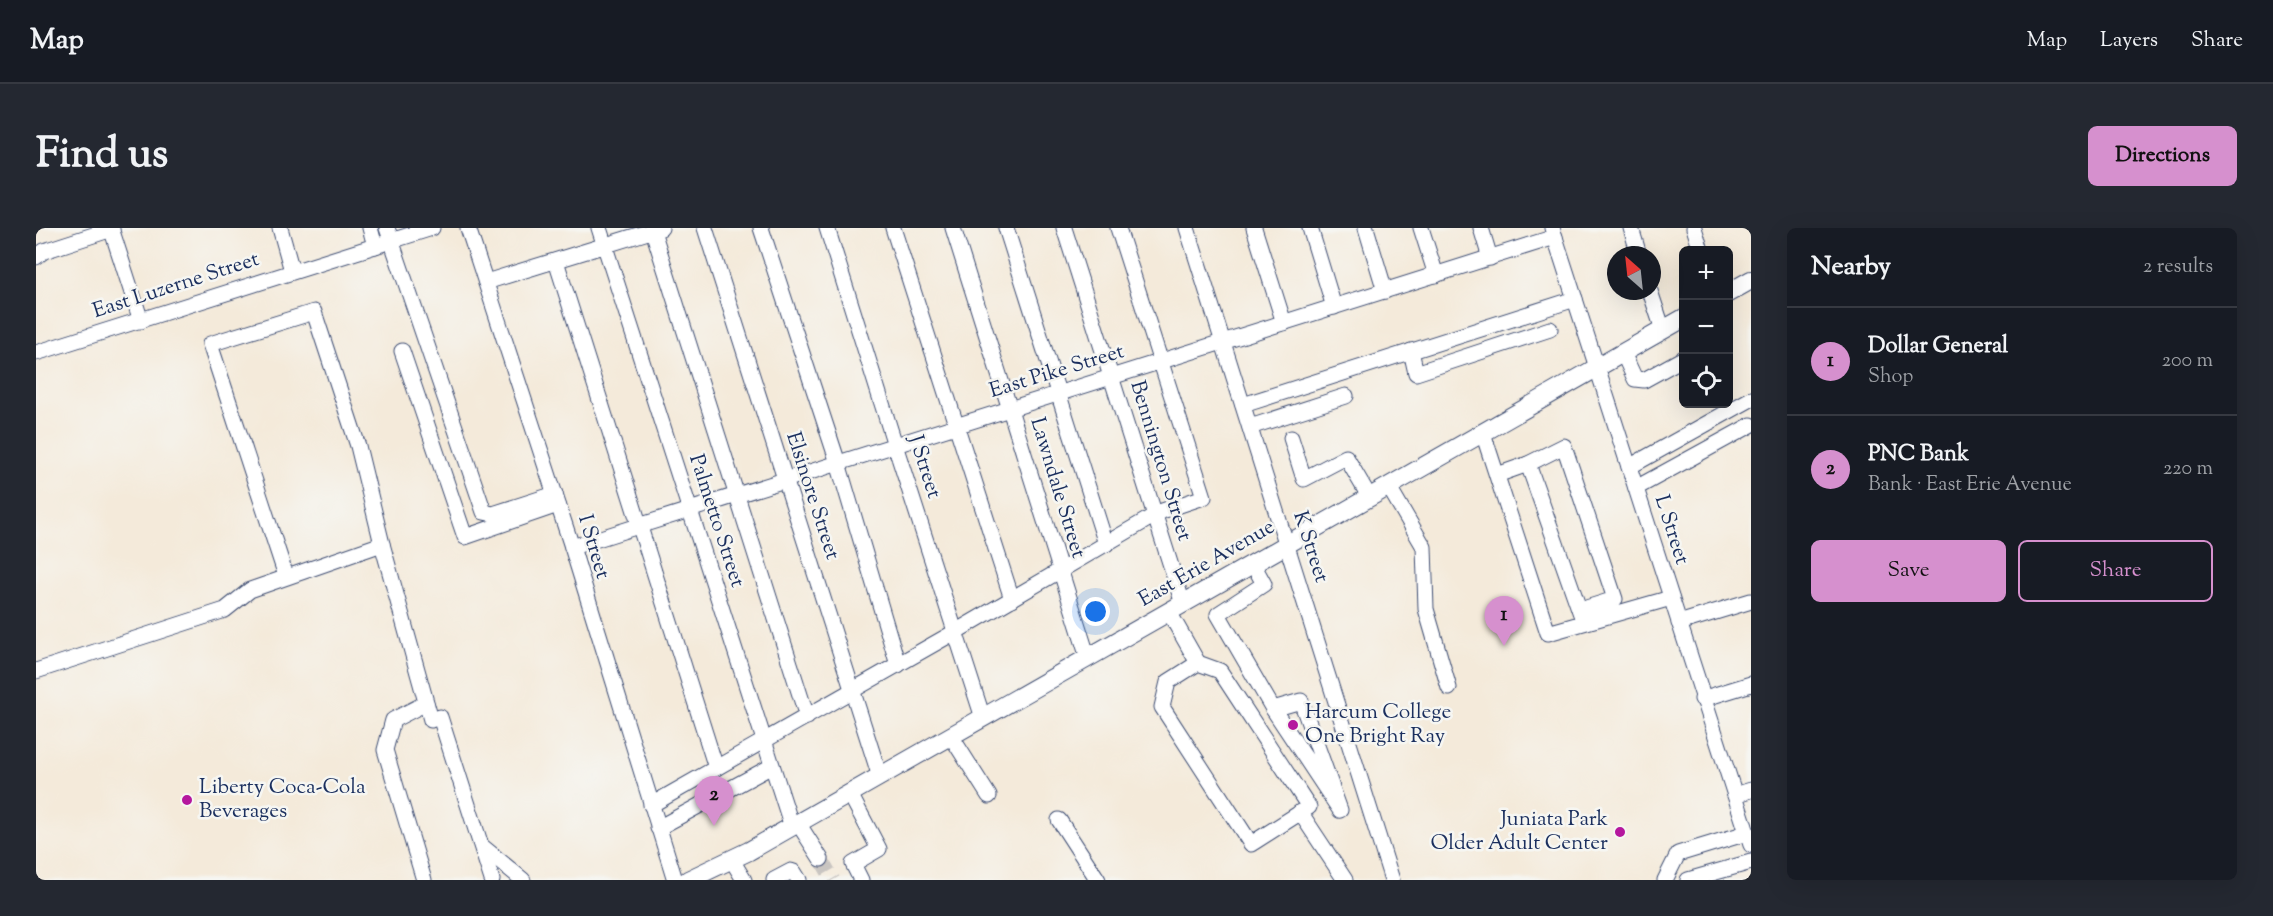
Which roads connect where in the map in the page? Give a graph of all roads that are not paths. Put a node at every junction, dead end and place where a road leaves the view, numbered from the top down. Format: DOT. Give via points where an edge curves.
graph roads {
  1 [pos="280,228"];
  2 [pos="370,228"];
  3 [pos="432,228"];
  4 [pos="468,228"];
  5 [pos="599,228"];
  6 [pos="705,228"];
  7 [pos="761,228"];
  8 [pos="827,228"];
  9 [pos="893,228"];
  10 [pos="953,228"];
  11 [pos="1006,228"];
  12 [pos="1064,228"];
  13 [pos="1118,228"];
  14 [pos="1187,228"];
  15 [pos="1254,228"];
  16 [pos="1310,228"];
  17 [pos="1366,228"];
  18 [pos="1421,228"];
  19 [pos="1480,228"];
  20 [pos="1630,228"];
  21 [pos="1694,228"];
  22 [pos="112,229"];
  23 [pos="657,229"];
  24 [pos="1553,233"];
  25 [pos="389,235"];
  26 [pos="375,246"];
  27 [pos="604,246"];
  28 [pos="1636,246"];
  29 [pos="1700,246"];
  30 [pos="36,257"];
  31 [pos="1490,258"];
  32 [pos="556,261"];
  33 [pos="292,271"];
  34 [pos="1436,275"];
  35 [pos="1751,280"];
  36 [pos="486,282"];
  37 [pos="1733,289"];
  38 [pos="1385,291"];
  39 [pos="1575,299"];
  40 [pos="1653,300"];
  41 [pos="1334,307"];
  42 [pos="1679,320"];
  43 [pos="141,321"];
  44 [pos="1284,322"];
  45 [pos="1550,329"];
  46 [pos="1663,330"];
  47 [pos="1222,342"];
  48 [pos="402,351"];
  49 [pos="1411,351"];
  50 [pos="36,353"];
  51 [pos="1623,353"];
  52 [pos="1679,360"];
  53 [pos="1161,362"];
  54 [pos="1597,368"];
  55 [pos="1112,377"];
  56 [pos="1058,394"];
  57 [pos="1346,396"];
  58 [pos="1751,399"];
  59 [pos="1243,405"];
  60 [pos="1010,409"];
  61 [pos="1751,425"];
  62 [pos="956,426"];
  63 [pos="1250,428"];
  64 [pos="1483,433"];
  65 [pos="1291,438"];
  66 [pos="895,445"];
  67 [pos="838,463"];
  68 [pos="1528,464"];
  69 [pos="1629,467"];
  70 [pos="1497,475"];
  71 [pos="785,480"];
  72 [pos="1389,487"];
  73 [pos="1636,488"];
  74 [pos="737,495"];
  75 [pos="1370,498"];
  76 [pos="556,499"];
  77 [pos="690,510"];
  78 [pos="1155,515"];
  79 [pos="640,526"];
  80 [pos="382,544"];
  81 [pos="1106,544"];
  82 [pos="1288,544"];
  83 [pos="572,547"];
  84 [pos="1253,564"];
  85 [pos="1060,571"];
  86 [pos="286,576"];
  87 [pos="1671,598"];
  88 [pos="1012,599"];
  89 [pos="1751,601"];
  90 [pos="1176,608"];
  91 [pos="1582,616"];
  92 [pos="1679,623"];
  93 [pos="955,632"];
  94 [pos="1088,658"];
  95 [pos="1198,663"];
  96 [pos="898,664"];
  97 [pos="36,671"];
  98 [pos="1751,684"];
  99 [pos="1449,688"];
  100 [pos="852,690"];
  101 [pos="1702,699"];
  102 [pos="426,703"];
  103 [pos="1273,709"];
  104 [pos="807,717"];
  105 [pos="983,718"];
  106 [pos="951,736"];
  107 [pos="764,741"];
  108 [pos="772,766"];
  109 [pos="716,768"];
  110 [pos="880,777"];
  111 [pos="1751,790"];
  112 [pos="850,794"];
  113 [pos="1735,795"];
  114 [pos="989,796"];
  115 [pos="651,805"];
  116 [pos="1300,812"];
  117 [pos="1059,820"];
  118 [pos="795,825"];
  119 [pos="658,828"];
  120 [pos="1749,839"];
  121 [pos="483,848"];
  122 [pos="821,859"];
  123 [pos="732,860"];
  124 [pos="1751,862"];
  125 [pos="424,880"];
  126 [pos="492,880"];
  127 [pos="523,880"];
  128 [pos="675,880"];
  129 [pos="688,880"];
  130 [pos="744,880"];
  131 [pos="774,880"];
  132 [pos="799,880"];
  133 [pos="861,880"];
  134 [pos="1098,880"];
  135 [pos="1345,880"];
  136 [pos="1392,880"];
  137 [pos="1665,880"];
  138 [pos="1688,880"];
  1 -- 33 [label="street"];
  2 -- 26 [label="street"];
  3 -- 25 [label="street, East Luzerne Street"];
  4 -- 36 [label="street, I Street"];
  5 -- 27 [label="street, Palmetto Street"];
  6 -- 71 [label="street, Elsinore Street"];
  7 -- 67 [label="street"];
  8 -- 66 [label="street, J Street"];
  9 -- 62 [label="street"];
  10 -- 60 [label="street, Lawndale Street"];
  11 -- 56 [label="street"];
  12 -- 55 [label="street, Bennington Street"];
  13 -- 53 [label="street"];
  14 -- 47 [label="street, K Street"];
  15 -- 44 [label="street"];
  16 -- 41 [label="street"];
  17 -- 38 [label="street"];
  18 -- 34 [label="street"];
  19 -- 31 [label="street"];
  20 -- 28 [label="street"];
  21 -- 29 [label="street"];
  22 -- 30 [label="street"];
  22 -- 43 [label="street"];
  23 -- 27 [label="street"];
  23 -- 74 [label="street"];
  24 -- 31 [label="street, East Pike Street"];
  24 -- 39 [label="street, L Street"];
  25 -- 26 [label="street, East Luzerne Street"];
  25 -- 76 [label="street" via="484,512 493,514"];
  26 -- 33 [label="street, East Luzerne Street"];
  27 -- 32 [label="street"];
  27 -- 77 [label="street, Palmetto Street"];
  31 -- 34 [label="street, East Pike Street"];
  32 -- 36 [label="street"];
  32 -- 79 [label="street"];
  33 -- 43 [label="street, East Luzerne Street"];
  34 -- 38 [label="street, East Pike Street"];
  35 -- 37 [label="main road"];
  36 -- 76 [label="street, I Street"];
  38 -- 41 [label="street, East Pike Street"];
  39 -- 49 [label="street"];
  39 -- 54 [label="street, L Street"];
  40 -- 46 [label="street"];
  41 -- 44 [label="street, East Pike Street"];
  42 -- 46 [label="main road, East Erie Avenue"];
  43 -- 50 [label="street, East Luzerne Street"];
  44 -- 47 [label="street, East Pike Street"];
  45 -- 49 [label="street" via="1416,373"];
  46 -- 51 [label="main road, East Erie Avenue"];
  47 -- 53 [label="street, East Pike Street"];
  47 -- 59 [label="street, K Street"];
  48 -- 76 [label="street" via="465,537"];
  49 -- 59 [label="street"];
  51 -- 52 [label="street" via="1635,379 1644,380"];
  51 -- 54 [label="main road, East Erie Avenue"];
  53 -- 55 [label="street, East Pike Street"];
  53 -- 78 [label="street" via="1204,497"];
  54 -- 64 [label="main road, East Erie Avenue"];
  54 -- 69 [label="street, L Street"];
  55 -- 56 [label="street, East Pike Street"];
  55 -- 78 [label="street, Bennington Street"];
  56 -- 60 [label="street, East Pike Street"];
  56 -- 81 [label="street"];
  57 -- 63 [label="street"];
  58 -- 69 [label="street"];
  59 -- 63 [label="street, K Street"];
  60 -- 62 [label="street, East Pike Street"];
  60 -- 85 [label="street, Lawndale Street"];
  61 -- 73 [label="street"];
  62 -- 66 [label="street, East Pike Street"];
  62 -- 88 [label="street"];
  63 -- 82 [label="street, K Street"];
  64 -- 70 [label="street"];
  64 -- 72 [label="main road, East Erie Avenue"];
  65 -- 75 [label="street" via="1304,478 1346,457"];
  66 -- 67 [label="street, East Pike Street"];
  66 -- 93 [label="street, J Street"];
  67 -- 71 [label="street, East Pike Street"];
  67 -- 96 [label="street"];
  68 -- 70 [label="street"];
  68 -- 91 [label="street"];
  68 -- 91 [label="street" via="1564,446 1616,599"];
  69 -- 73 [label="street, L Street"];
  70 -- 91 [label="street" via="1548,633"];
  71 -- 74 [label="street, East Pike Street"];
  71 -- 100 [label="street, Elsinore Street"];
  72 -- 75 [label="main road, East Erie Avenue"];
  72 -- 99 [label="street" via="1424,547 1426,609"];
  73 -- 87 [label="street, L Street"];
  74 -- 77 [label="street, East Pike Street"];
  74 -- 104 [label="street"];
  75 -- 82 [label="main road, East Erie Avenue"];
  76 -- 83 [label="street, I Street"];
  77 -- 79 [label="street, East Pike Street"];
  77 -- 107 [label="street, Palmetto Street"];
  78 -- 81 [label="street"];
  78 -- 90 [label="street, Bennington Street"];
  79 -- 83 [label="street, East Pike Street"];
  79 -- 109 [label="street"];
  80 -- 86 [label="street"];
  80 -- 86 [label="street" via="358,446 314,312 210,344"];
  80 -- 102 [label="street"];
  81 -- 85 [label="street"];
  82 -- 84 [label="main road, East Erie Avenue"];
  82 -- 136 [label="street, K Street"];
  83 -- 115 [label="street, I Street"];
  84 -- 90 [label="main road, East Erie Avenue"];
  84 -- 103 [label="street" via="1264,584 1218,614"];
  85 -- 88 [label="street"];
  85 -- 94 [label="street, Lawndale Street"];
  86 -- 97 [label="street" via="250,590 225,610"];
  87 -- 91 [label="street"];
  87 -- 92 [label="street, L Street"];
  88 -- 93 [label="street"];
  89 -- 92 [label="street"];
  90 -- 94 [label="main road, East Erie Avenue"];
  90 -- 95 [label="street, Bennington Street"];
  92 -- 101 [label="street, L Street"];
  93 -- 96 [label="street"];
  93 -- 105 [label="street, J Street"];
  94 -- 105 [label="main road, East Erie Avenue"];
  95 -- 116 [label="street" via="1220,670 1309,807"];
  95 -- 116 [label="street" via="1168,682 1162,707 1251,844"];
  96 -- 100 [label="street"];
  98 -- 101 [label="street"];
  100 -- 104 [label="street"];
  100 -- 110 [label="street, Elsinore Street"];
  101 -- 113 [label="street, L Street"];
  102 -- 121 [label="street" via="431,720 440,717"];
  102 -- 125 [label="street" via="393,720 385,750"];
  103 -- 103 [label="street" via="1301,700 1340,810 1279,718"];
  104 -- 107 [label="street"];
  105 -- 106 [label="main road, East Erie Avenue"];
  106 -- 110 [label="main road, East Erie Avenue"];
  106 -- 114 [label="street"];
  107 -- 108 [label="street, Palmetto Street"];
  107 -- 109 [label="street"];
  108 -- 118 [label="street, Palmetto Street"];
  108 -- 119 [label="street"];
  109 -- 115 [label="street"];
  110 -- 112 [label="main road, East Erie Avenue"];
  111 -- 113 [label="street"];
  112 -- 118 [label="main road, East Erie Avenue"];
  112 -- 133 [label="street" via="879,849 853,864"];
  113 -- 120 [label="street, L Street"];
  115 -- 119 [label="street, I Street"];
  116 -- 135 [label="street"];
  117 -- 134 [label="street"];
  118 -- 122 [label="street, Palmetto Street"];
  118 -- 123 [label="main road, East Erie Avenue"];
  119 -- 128 [label="street, I Street"];
  120 -- 137 [label="street" via="1678,854"];
  121 -- 126 [label="street"];
  121 -- 127 [label="street"];
  123 -- 129 [label="main road, East Erie Avenue"];
  123 -- 130 [label="street"];
  124 -- 138 [label="street"];
  131 -- 132 [label="street" via="791,871"];
}
